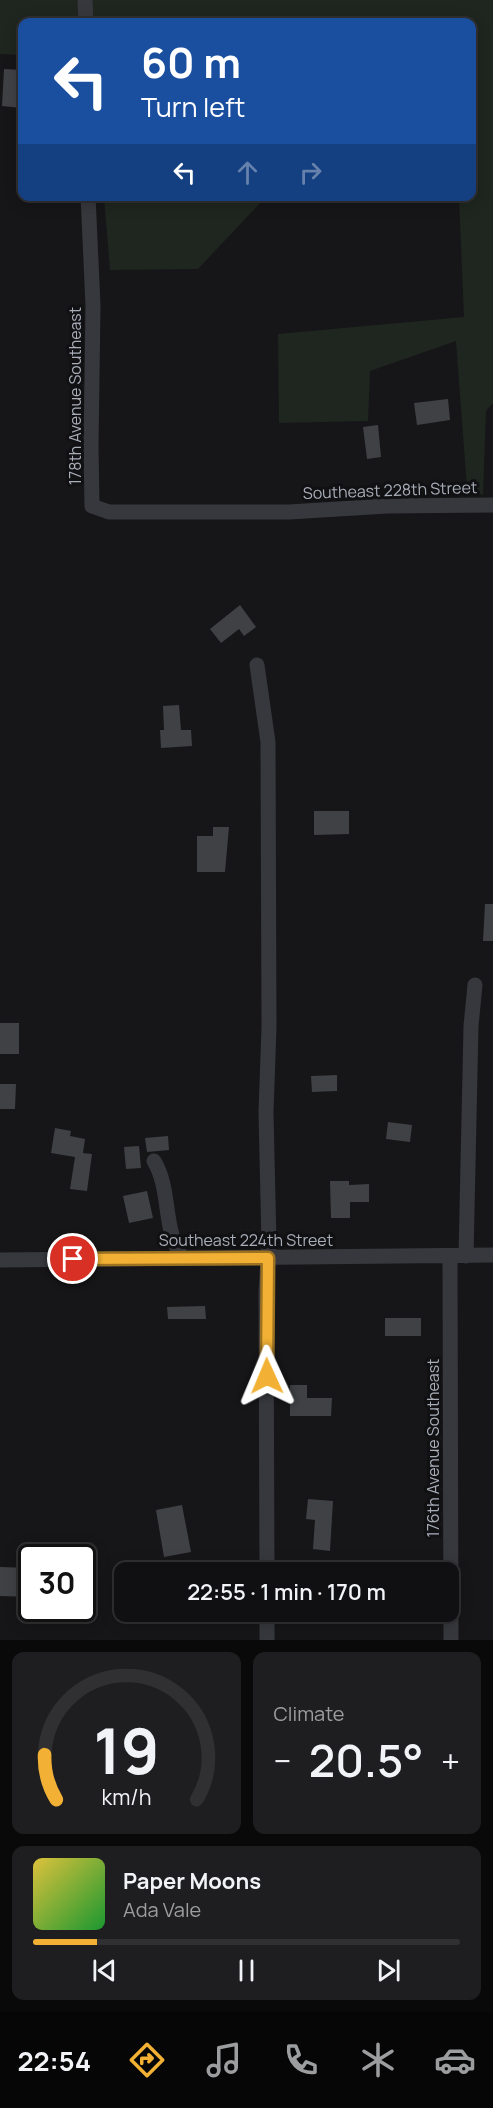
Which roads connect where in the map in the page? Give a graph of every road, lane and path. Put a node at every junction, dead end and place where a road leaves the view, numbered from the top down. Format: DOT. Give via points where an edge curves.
graph roads {
  1 [pos="86,0"];
  2 [pos="86,18"];
  3 [pos="88,201"];
  4 [pos="493,505"];
  5 [pos="289,512"];
  6 [pos="257,665"];
  7 [pos="475,985"];
  8 [pos="154,1161"];
  9 [pos="493,1255"];
  10 [pos="458,1256"];
  11 [pos="182,1258"];
  12 [pos="268,1258"];
  13 [pos="0,1260"];
  14 [pos="267,1562"];
  15 [pos="267,1622"];
  16 [pos="267,1640"];
  17 [pos="451,1640"];
  1 -- 2 [label="street"];
  3 -- 5 [label="street, 178th Avenue Southeast" via="93,305 92,506 109,512"];
  4 -- 5 [label="street, Southeast 228th Street"];
  6 -- 12 [label="street" via="268,742"];
  7 -- 10 [label="street, 176th Avenue Southeast"];
  8 -- 11 [label="street" via="165,1192 171,1233"];
  9 -- 10 [label="street, Southeast 224th Street"];
  10 -- 12 [label="street, Southeast 224th Street"];
  10 -- 17 [label="street, 176th Avenue Southeast"];
  11 -- 12 [label="street, Southeast 224th Street"];
  11 -- 13 [label="street, Southeast 224th Street"];
  12 -- 14 [label="street"];
  15 -- 16 [label="street"];
}
